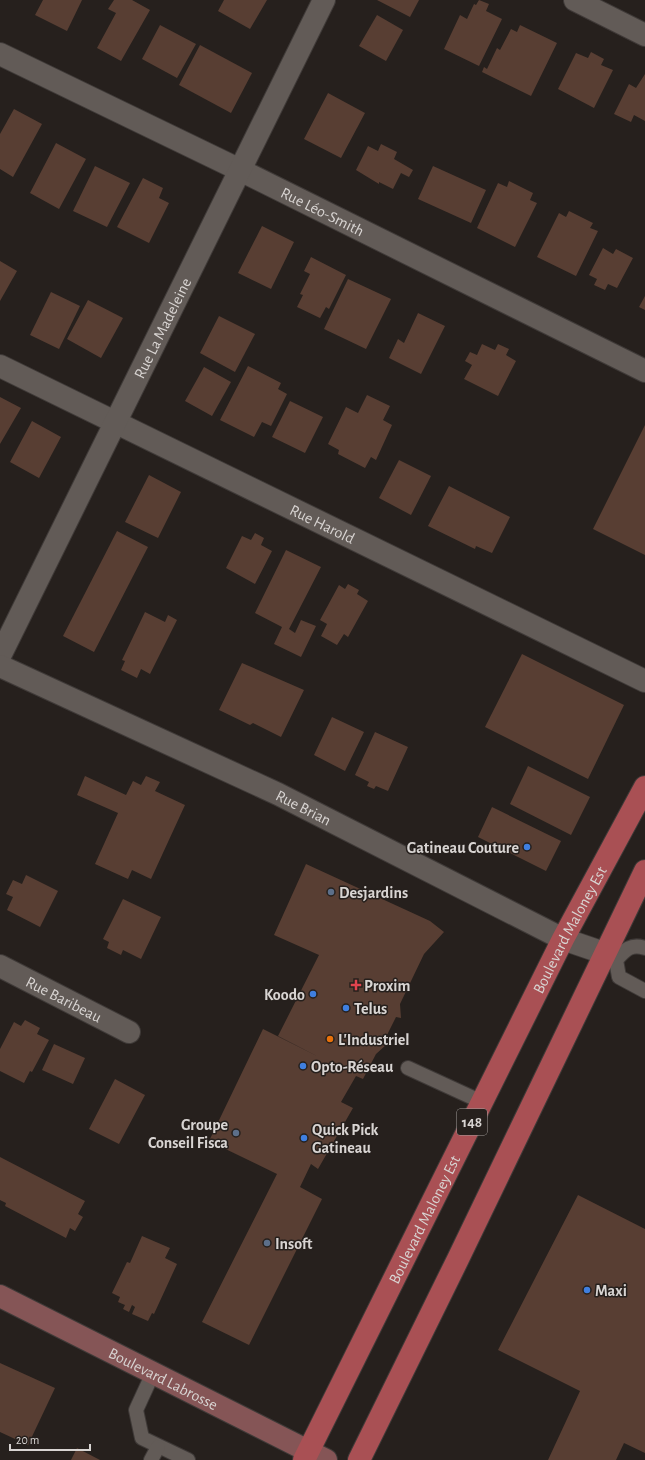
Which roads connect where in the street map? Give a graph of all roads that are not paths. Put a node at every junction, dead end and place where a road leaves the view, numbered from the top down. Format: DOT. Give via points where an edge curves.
graph roads {
  1 [pos="324,0"];
  2 [pos="575,0"];
  3 [pos="645,35"];
  4 [pos="0,54"];
  5 [pos="240,170"];
  6 [pos="0,366"];
  7 [pos="645,371"];
  8 [pos="115,423"];
  9 [pos="0,656"];
  10 [pos="0,666"];
  11 [pos="645,681"];
  12 [pos="645,787"];
  13 [pos="645,871"];
  14 [pos="563,939"];
  15 [pos="645,948"];
  16 [pos="610,957"];
  17 [pos="0,966"];
  18 [pos="645,991"];
  19 [pos="129,1032"];
  20 [pos="408,1068"];
  21 [pos="482,1102"];
  22 [pos="0,1296"];
  23 [pos="153,1373"];
  24 [pos="158,1447"];
  25 [pos="313,1457"];
  26 [pos="151,1460"];
  27 [pos="188,1460"];
  28 [pos="359,1460"];
  1 -- 5 [label="street, Rue La Madeleine"];
  2 -- 3 [label="street"];
  4 -- 5 [label="street, Rue Léo-Smith"];
  5 -- 7 [label="street, Rue Léo-Smith"];
  5 -- 8 [label="street, Rue La Madeleine"];
  6 -- 8 [label="street, Rue Harold"];
  8 -- 9 [label="street, Rue La Madeleine"];
  8 -- 11 [label="street, Rue Harold"];
  10 -- 14 [label="street, Rue Brian" via="278,794"];
  12 -- 14 [label="main road, Boulevard Maloney Est / 148"];
  13 -- 16 [label="main road"];
  14 -- 16 [label="street, Rue Brian"];
  14 -- 21 [label="main road, Boulevard Maloney Est / 148"];
  15 -- 16 [label="lane" via="638,945 627,947"];
  16 -- 18 [label="lane" via="619,977"];
  16 -- 28 [label="main road"];
  17 -- 19 [label="street, Rue Baribeau"];
  20 -- 21 [label="lane"];
  21 -- 25 [label="main road, Boulevard Maloney Est / 148"];
  22 -- 23 [label="street, Boulevard Labrosse"];
  23 -- 24 [label="lane" via="136,1410 142,1438"];
  23 -- 25 [label="street, Boulevard Labrosse"];
  24 -- 26 [label="lane"];
  24 -- 27 [label="lane"];
}
